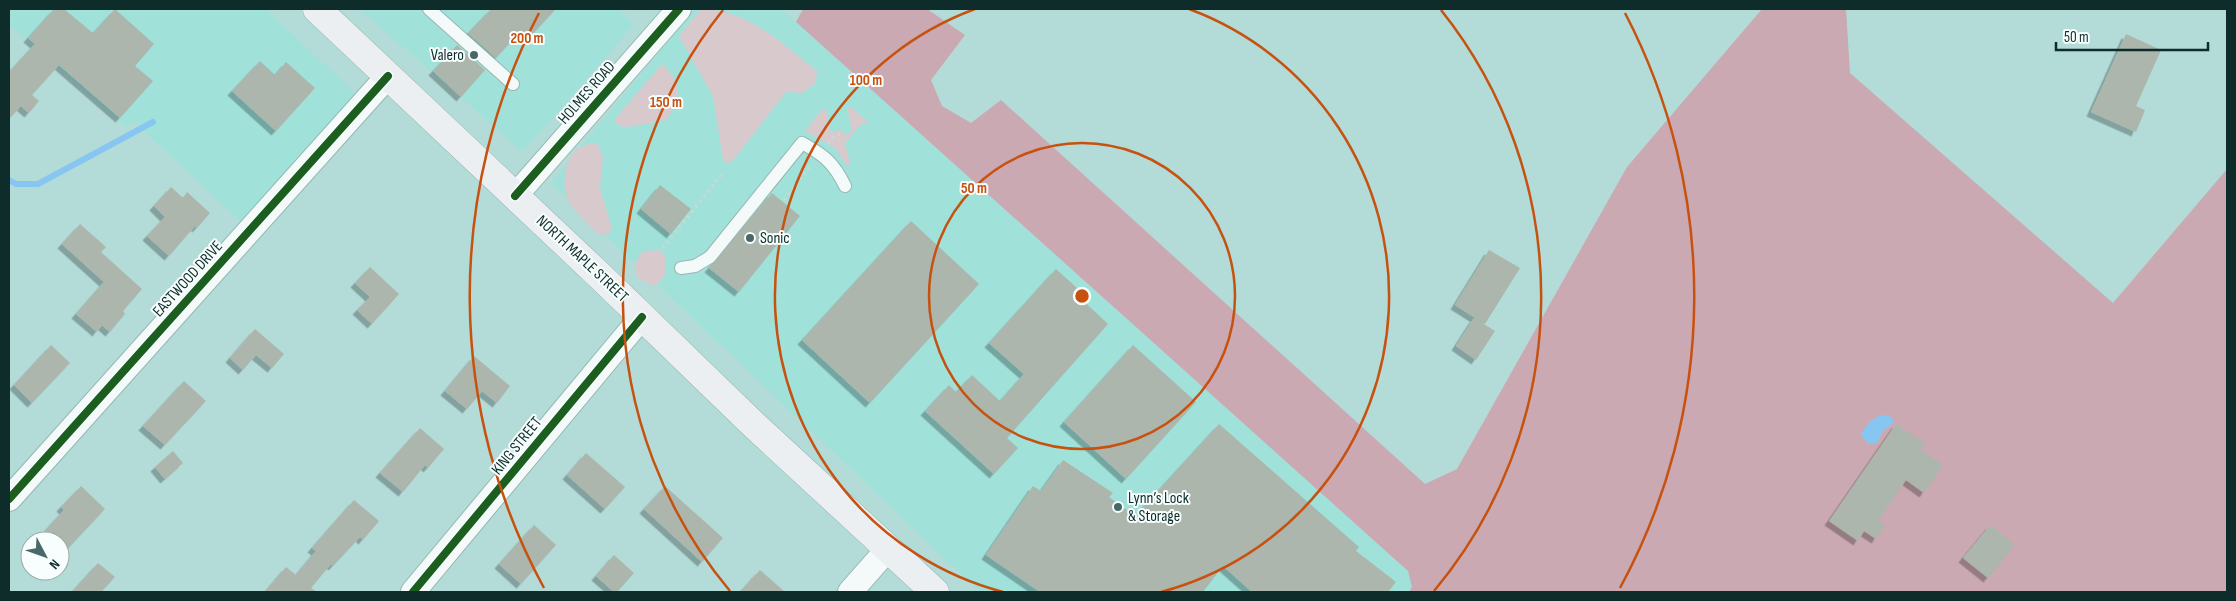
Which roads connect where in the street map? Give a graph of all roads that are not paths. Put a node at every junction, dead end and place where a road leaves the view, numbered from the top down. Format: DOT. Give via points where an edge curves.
graph roads {
  1 [pos="317,9"];
  2 [pos="429,9"];
  3 [pos="679,9"];
  4 [pos="388,76"];
  5 [pos="513,84"];
  6 [pos="845,186"];
  7 [pos="515,196"];
  8 [pos="681,268"];
  9 [pos="642,317"];
  10 [pos="9,499"];
  11 [pos="887,550"];
  12 [pos="421,589"];
  13 [pos="850,592"];
  14 [pos="934,592"];
  1 -- 4 [label="main road, NORTH MAPLE STREET"];
  2 -- 5 [label="lane"];
  3 -- 7 [label="street, HOLMES ROAD"];
  4 -- 7 [label="main road, NORTH MAPLE STREET"];
  4 -- 10 [label="street, EASTWOOD DRIVE"];
  6 -- 8 [label="lane" via="836,168 823,155 802,143 710,257 695,266"];
  7 -- 9 [label="main road, NORTH MAPLE STREET"];
  9 -- 11 [label="main road, NORTH MAPLE STREET"];
  9 -- 12 [label="street, KING STREET"];
  11 -- 13 [label="street"];
  11 -- 14 [label="main road, NORTH MAPLE STREET"];
}
